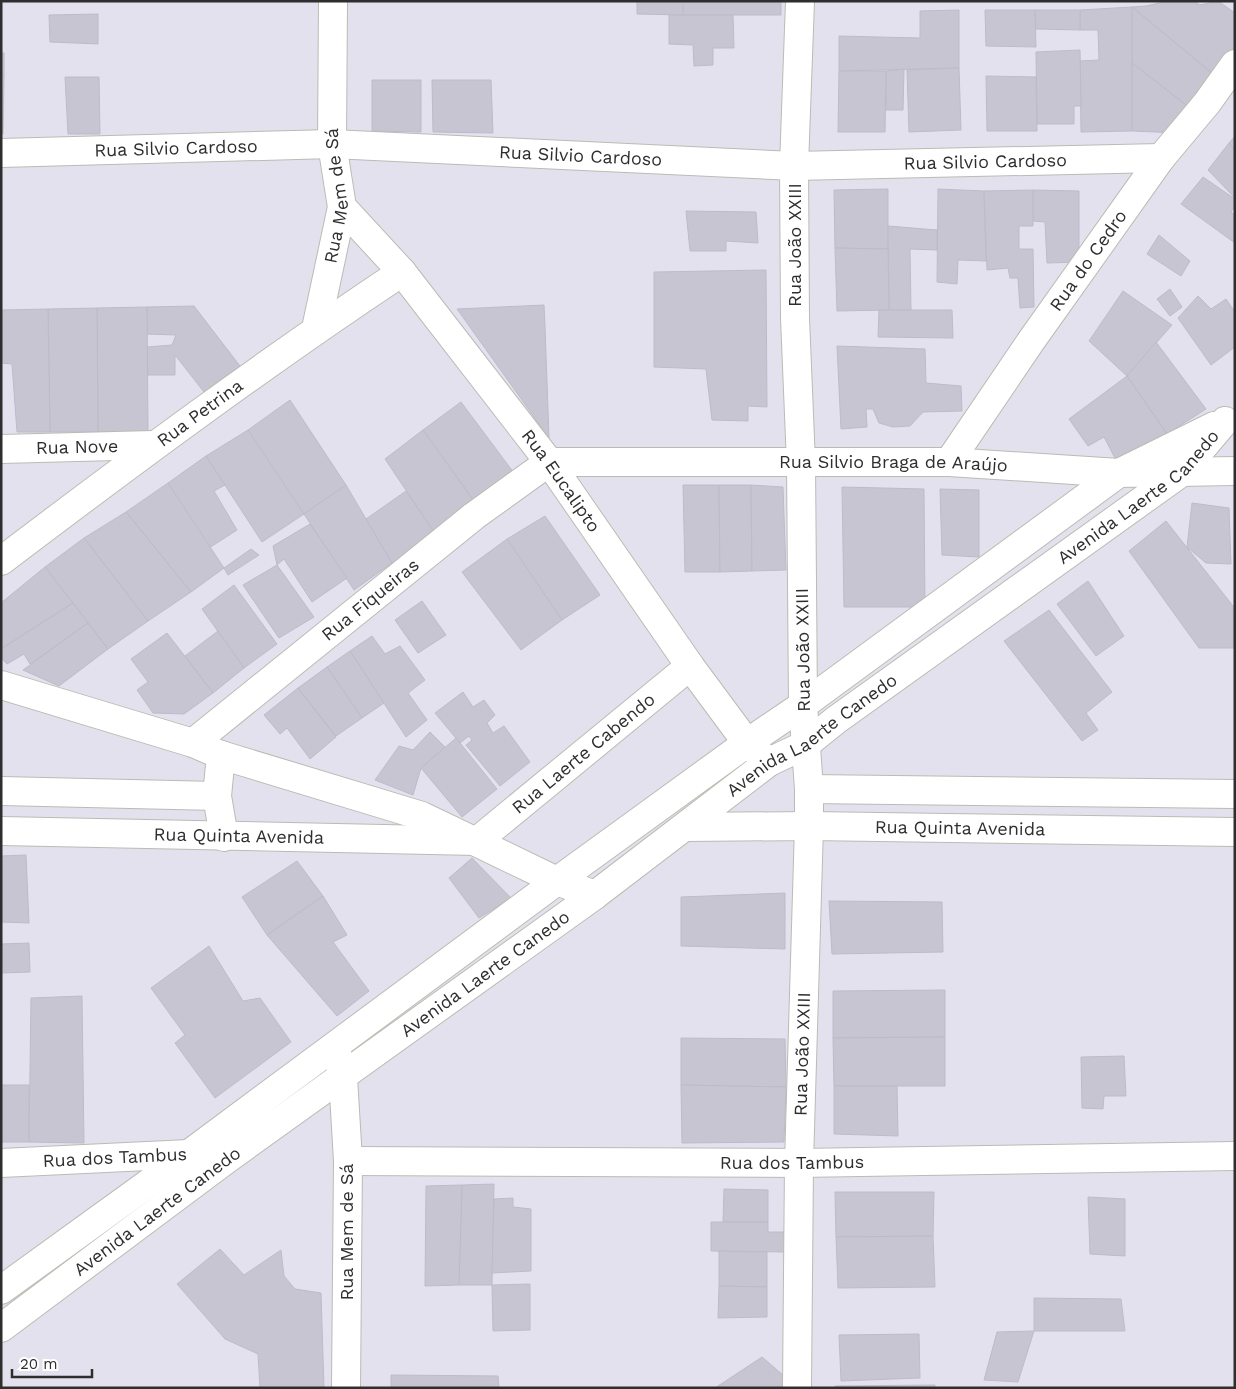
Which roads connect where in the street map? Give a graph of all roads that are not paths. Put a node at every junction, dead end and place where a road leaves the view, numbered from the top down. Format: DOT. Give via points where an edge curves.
graph roads {
  1 [pos="334,1"];
  2 [pos="800,1"];
  3 [pos="1235,64"];
  4 [pos="332,144"];
  5 [pos="1,153"];
  6 [pos="1161,158"];
  7 [pos="794,166"];
  8 [pos="342,207"];
  9 [pos="402,272"];
  10 [pos="316,329"];
  11 [pos="1231,423"];
  12 [pos="154,445"];
  13 [pos="1,449"];
  14 [pos="550,462"];
  15 [pos="949,462"];
  16 [pos="801,463"];
  17 [pos="1235,471"];
  18 [pos="1182,472"];
  19 [pos="1119,473"];
  20 [pos="1,561"];
  21 [pos="690,666"];
  22 [pos="1,685"];
  23 [pos="803,705"];
  24 [pos="193,743"];
  25 [pos="747,743"];
  26 [pos="805,745"];
  27 [pos="222,755"];
  28 [pos="770,762"];
  29 [pos="809,789"];
  30 [pos="1,791"];
  31 [pos="1235,794"];
  32 [pos="216,796"];
  33 [pos="809,826"];
  34 [pos="685,827"];
  35 [pos="1,831"];
  36 [pos="1235,832"];
  37 [pos="224,837"];
  38 [pos="477,842"];
  39 [pos="557,881"];
  40 [pos="595,895"];
  41 [pos="335,1046"];
  42 [pos="343,1077"];
  43 [pos="188,1154"];
  44 [pos="1235,1156"];
  45 [pos="227,1159"];
  46 [pos="348,1161"];
  47 [pos="1,1163"];
  48 [pos="799,1163"];
  49 [pos="1,1290"];
  50 [pos="1,1328"];
  51 [pos="346,1388"];
  52 [pos="797,1388"];
  1 -- 4 [label="street, Rua Mem de Sá"];
  2 -- 7 [label="street, Rua João XXIII"];
  3 -- 6 [label="street, Rua do Cedro"];
  4 -- 5 [label="street, Rua Silvio Cardoso"];
  4 -- 7 [label="street, Rua Silvio Cardoso"];
  4 -- 8 [label="street, Rua Mem de Sá"];
  6 -- 7 [label="street, Rua Silvio Cardoso"];
  6 -- 15 [label="street, Rua do Cedro"];
  7 -- 16 [label="street, Rua João XXIII" via="795,318"];
  8 -- 9 [label="street, Rua Eucalipto"];
  8 -- 10 [label="street, Rua Mem de Sá"];
  9 -- 10 [label="street, Rua Petrina"];
  9 -- 14 [label="street, Rua Eucalipto"];
  10 -- 12 [label="street, Rua Petrina"];
  11 -- 18 [label="street, Avenida Laerte Canedo"];
  11 -- 19 [label="street, Avenida Laerte Canedo"];
  12 -- 13 [label="street, Rua Nove"];
  12 -- 20 [label="street, Rua Petrina"];
  14 -- 16 [label="street, Rua Silvio Braga de Araújo"];
  14 -- 21 [label="street, Rua Eucalipto"];
  14 -- 24 [label="street, Rua Fiqueiras" via="474,516"];
  15 -- 16 [label="street, Rua Silvio Braga de Araújo"];
  15 -- 19 [label="street, Rua Silvio Braga de Araújo"];
  16 -- 23 [label="street, Rua João XXIII"];
  17 -- 18 [label="street, Rua Silvio Braga de Araújo"];
  18 -- 19 [label="street, Rua Silvio Braga de Araújo"];
  18 -- 26 [label="street, Avenida Laerte Canedo"];
  19 -- 23 [label="street, Avenida Laerte Canedo"];
  21 -- 25 [label="street, Rua Eucalipto"];
  21 -- 38 [label="street, Rua Laerte Cabendo"];
  22 -- 24 [label="street"];
  23 -- 25 [label="street, Avenida Laerte Canedo"];
  23 -- 26 [label="street, Rua João XXIII"];
  24 -- 27 [label="street"];
  25 -- 28 [label="street, Rua Eucalipto"];
  25 -- 39 [label="street, Avenida Laerte Canedo"];
  26 -- 28 [label="street, Avenida Laerte Canedo"];
  26 -- 29 [label="street, Rua João XXIII"];
  27 -- 32 [label="street"];
  27 -- 38 [label="street" via="422,816"];
  28 -- 34 [label="street, Avenida Laerte Canedo"];
  29 -- 31 [label="street"];
  29 -- 33 [label="street, Rua João XXIII"];
  30 -- 32 [label="street"];
  32 -- 37 [label="street"];
  33 -- 34 [label="street, Rua Quinta Avenida"];
  33 -- 36 [label="street, Rua Quinta Avenida"];
  33 -- 48 [label="street, Rua João XXIII"];
  34 -- 40 [label="street, Avenida Laerte Canedo"];
  35 -- 37 [label="street, Rua Quinta Avenida"];
  37 -- 38 [label="street, Rua Quinta Avenida"];
  38 -- 39 [label="street"];
  39 -- 40 [label="street"];
  39 -- 41 [label="street, Avenida Laerte Canedo"];
  40 -- 42 [label="street, Avenida Laerte Canedo"];
  41 -- 42 [label="street, Rua Mem de Sá"];
  41 -- 43 [label="street, Avenida Laerte Canedo"];
  42 -- 45 [label="street, Avenida Laerte Canedo"];
  42 -- 46 [label="street, Rua Mem de Sá"];
  43 -- 45 [label="street, Rua dos Tambus"];
  43 -- 47 [label="street, Rua dos Tambus"];
  43 -- 49 [label="street, Avenida Laerte Canedo"];
  44 -- 48 [label="street, Rua dos Tambus"];
  45 -- 50 [label="street, Avenida Laerte Canedo"];
  46 -- 48 [label="street, Rua dos Tambus"];
  46 -- 51 [label="street, Rua Mem de Sá"];
  48 -- 52 [label="street, Rua João XXIII"];
}
